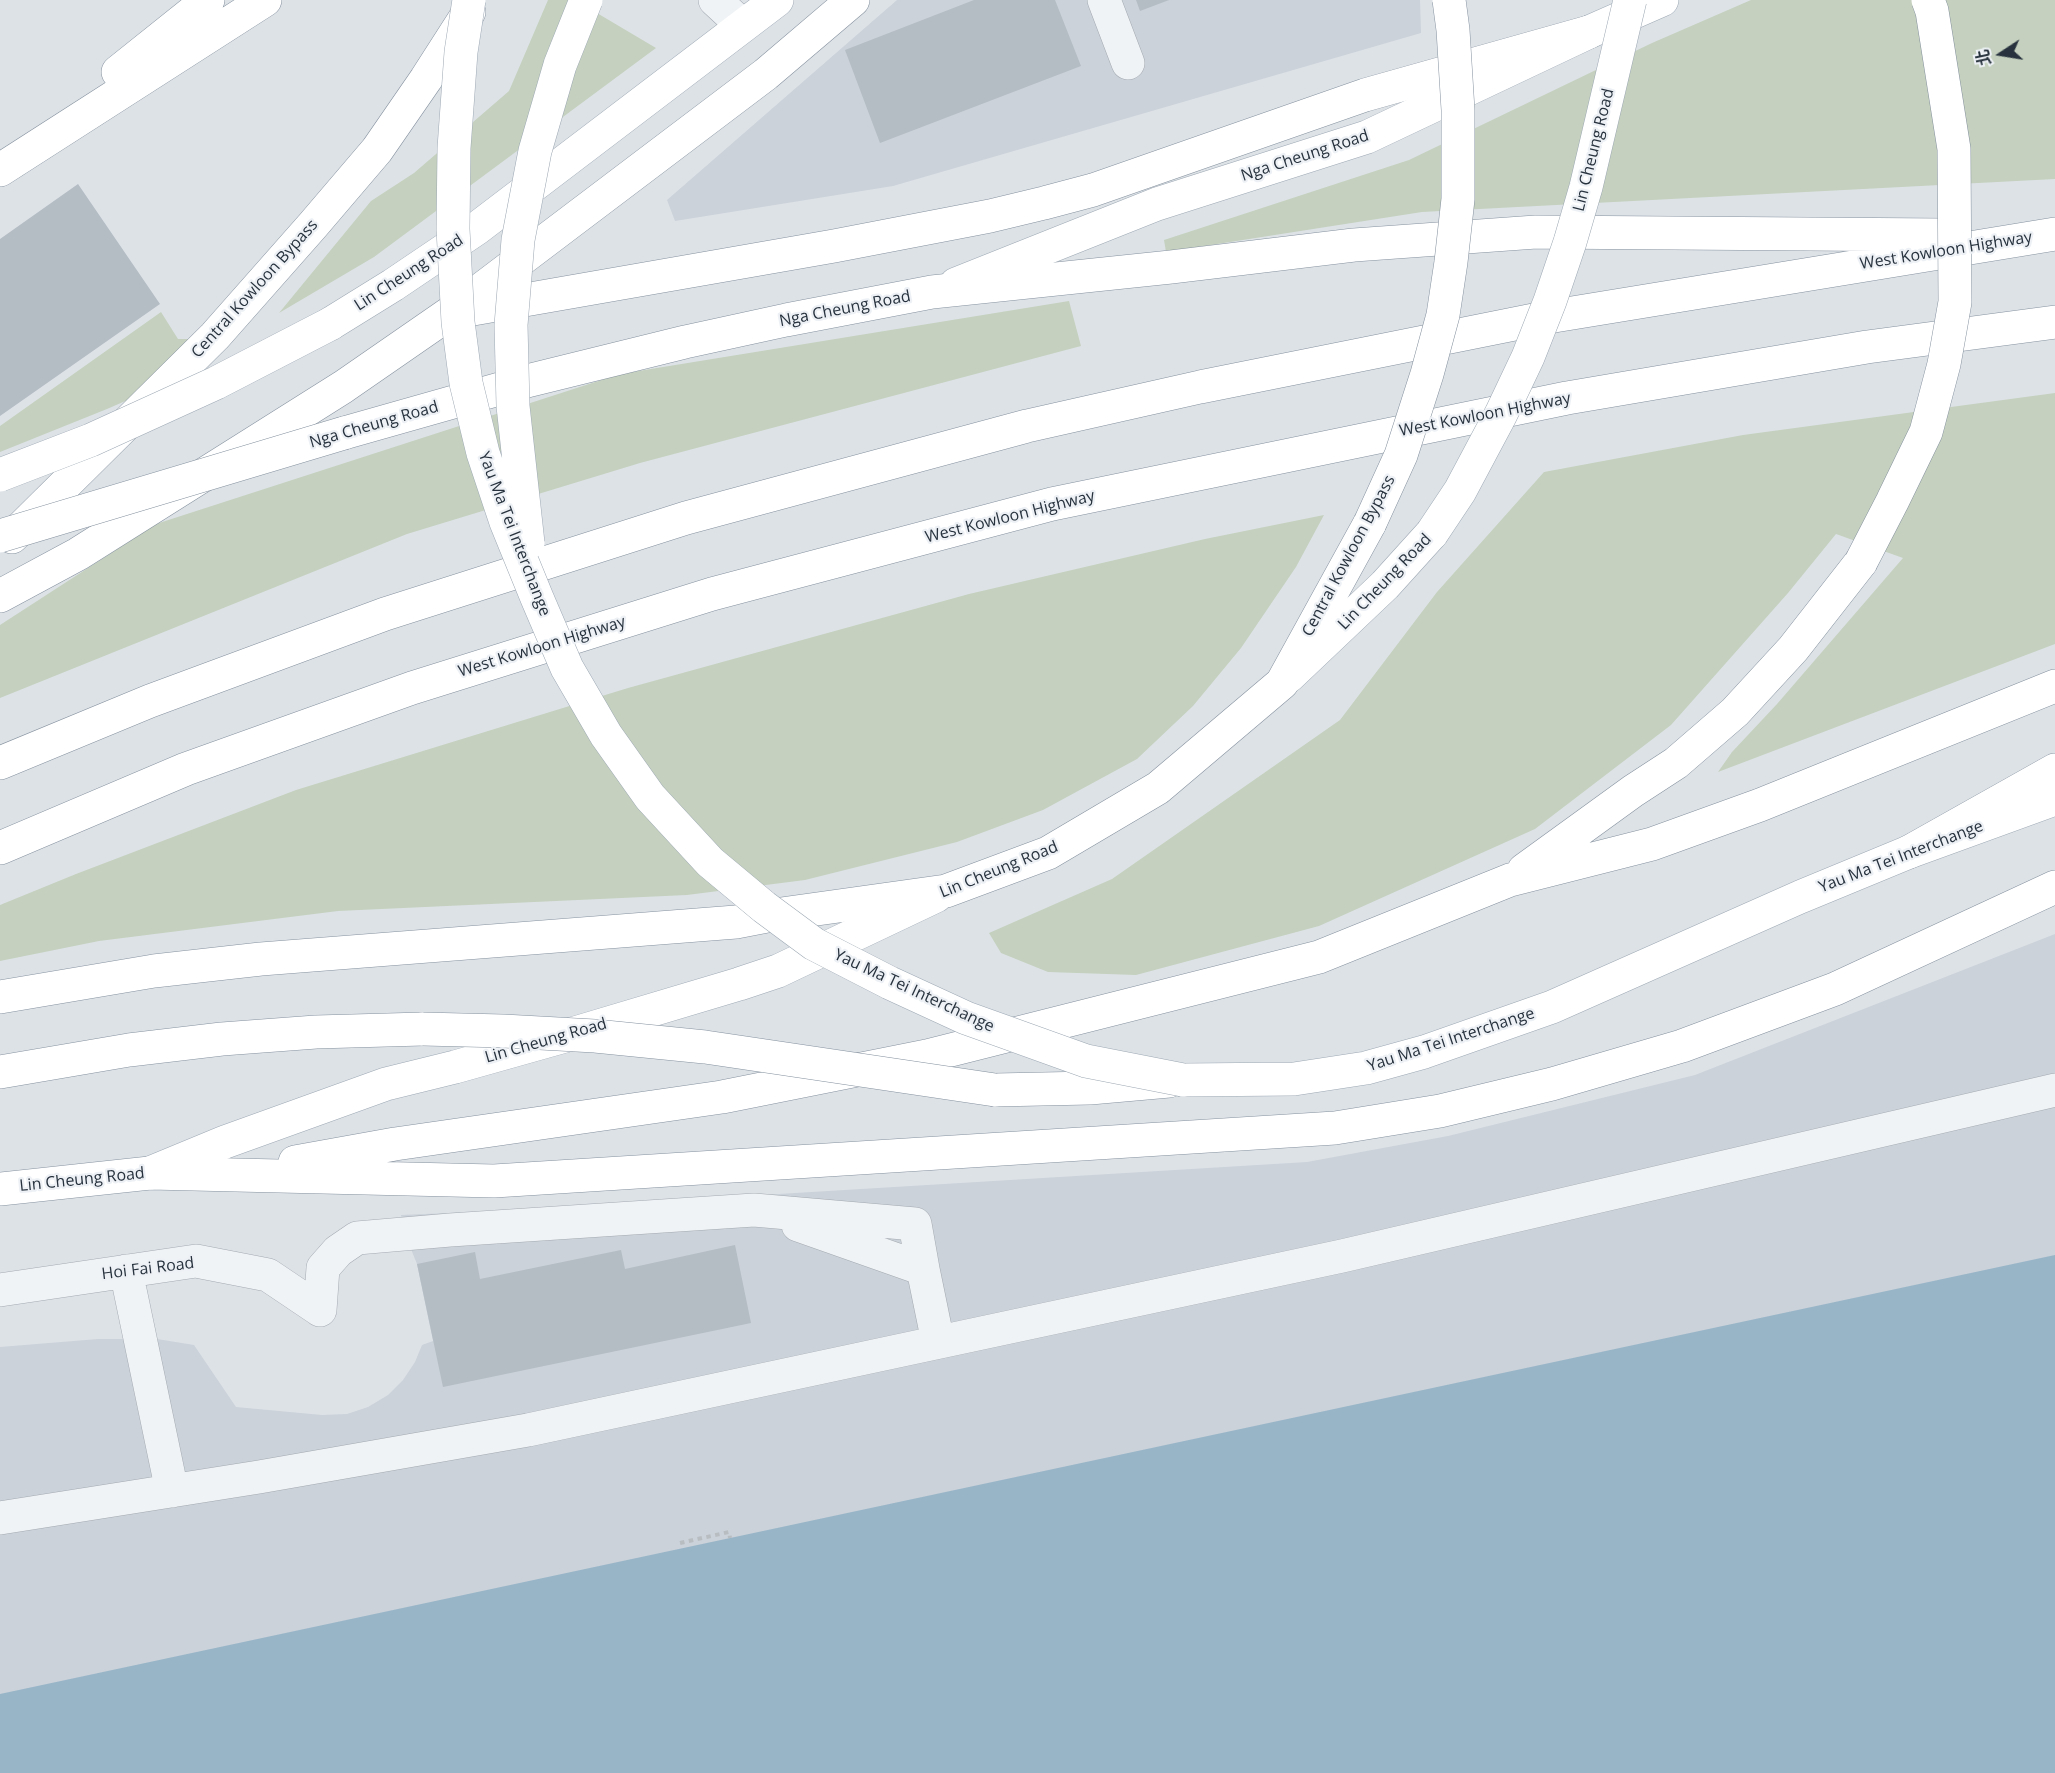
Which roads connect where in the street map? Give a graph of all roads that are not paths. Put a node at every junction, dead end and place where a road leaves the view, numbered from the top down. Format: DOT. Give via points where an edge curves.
graph roads {
  1 [pos="208,0"];
  2 [pos="265,0"];
  3 [pos="469,0"];
  4 [pos="477,0"];
  5 [pos="586,0"];
  6 [pos="715,0"];
  7 [pos="777,0"];
  8 [pos="853,0"];
  9 [pos="1104,0"];
  10 [pos="1449,0"];
  11 [pos="1630,0"];
  12 [pos="1662,0"];
  13 [pos="1928,0"];
  14 [pos="742,25"];
  15 [pos="1589,32"];
  16 [pos="1128,63"];
  17 [pos="0,169"];
  18 [pos="2051,234"];
  19 [pos="932,292"];
  20 [pos="450,313"];
  21 [pos="2055,322"];
  22 [pos="0,475"];
  23 [pos="0,536"];
  24 [pos="0,549"];
  25 [pos="0,596"];
  26 [pos="537,598"];
  27 [pos="1282,683"];
  28 [pos="2055,686"];
  29 [pos="0,763"];
  30 [pos="2055,770"];
  31 [pos="2055,799"];
  32 [pos="0,848"];
  33 [pos="1909,852"];
  34 [pos="1510,880"];
  35 [pos="2055,887"];
  36 [pos="946,891"];
  37 [pos="0,997"];
  38 [pos="0,1072"];
  39 [pos="1183,1080"];
  40 [pos="2055,1089"];
  41 [pos="150,1173"];
  42 [pos="228,1174"];
  43 [pos="0,1189"];
  44 [pos="126,1271"];
  45 [pos="0,1290"];
  46 [pos="938,1342"];
  47 [pos="172,1491"];
  48 [pos="0,1518"];
  1 -- 17 [label="main road"];
  2 -- 17 [label="main road"];
  3 -- 26 [label="main road, Yau Ma Tei Interchange, bridge" via="460,52 454,148 458,322 466,383 483,453"];
  4 -- 24 [label="main road, Central Kowloon Bypass" via="377,150 313,225 215,336"];
  5 -- 26 [label="main road, bridge" via="560,65 535,151 518,251 512,325 513,406"];
  6 -- 14 [label="street"];
  7 -- 14 [label="main road, Lin Cheung Road"];
  8 -- 20 [label="main road" via="766,74"];
  9 -- 16 [label="street"];
  10 -- 27 [label="main road, Central Kowloon Bypass, bridge" via="1458,110 1458,200 1443,315 1401,455 1370,524"];
  11 -- 27 [label="main road, Lin Cheung Road, bridge" via="1586,187 1550,301 1501,414 1460,491 1432,533 1385,585"];
  12 -- 15 [label="main road, Nga Cheung Road"];
  13 -- 34 [label="main road, bridge" via="1954,150 1955,302 1926,432 1861,562 1792,649 1735,712 1676,763"];
  14 -- 22 [label="main road, Lin Cheung Road, bridge" via="476,229 330,324 101,436"];
  15 -- 19 [label="main road, Nga Cheung Road" via="1367,137 1157,204"];
  15 -- 20 [label="main road" via="1365,95 1093,190 1044,203 834,246"];
  18 -- 19 [label="main road" via="1536,232 1354,245"];
  18 -- 29 [label="main road, West Kowloon Highway" via="1554,316 1027,426 686,518 385,614 150,701"];
  19 -- 23 [label="main road, Nga Cheung Road, bridge" via="685,342 531,380"];
  20 -- 25 [label="main road" via="333,394 78,554"];
  21 -- 32 [label="main road, West Kowloon Highway" via="1867,347 1567,398 1052,504 712,594 412,688 186,769"];
  26 -- 39 [label="main road, Yau Ma Tei Interchange, bridge" via="567,668 606,735 650,797 710,862 764,907 814,944 966,1018 1086,1061"];
  27 -- 36 [label="main road, Lin Cheung Road" via="1158,788 1048,853"];
  28 -- 34 [label="main road" via="1760,805 1652,844"];
  30 -- 33 [label="main road"];
  31 -- 33 [label="main road, Yau Ma Tei Interchange"];
  33 -- 39 [label="main road, Yau Ma Tei Interchange" via="1552,1007 1424,1052 1366,1068 1294,1079"];
  34 -- 42 [label="main road" via="1319,957 927,1056 722,1097 395,1144"];
  35 -- 42 [label="main road" via="1835,988 1682,1046 1440,1111 1335,1128 494,1181"];
  36 -- 37 [label="main road" via="736,922 261,959 154,971"];
  36 -- 41 [label="main road, Lin Cheung Road" via="768,974 565,1036 386,1084"];
  38 -- 39 [label="main road, bridge" via="222,1039 423,1029 595,1036 705,1047 995,1090 1090,1088"];
  40 -- 46 [label="street" via="1342,1256"];
  41 -- 42 [label="main road"];
  41 -- 43 [label="main road, Lin Cheung Road"];
  44 -- 45 [label="street, Hoi Fai Road"];
  44 -- 46 [label="street, Hoi Fai Road" via="196,1261 268,1275 320,1310 323,1268 357,1238 754,1210 923,1269"];
  44 -- 47 [label="street"];
  46 -- 47 [label="street" via="528,1430"];
  47 -- 48 [label="street"];
}
